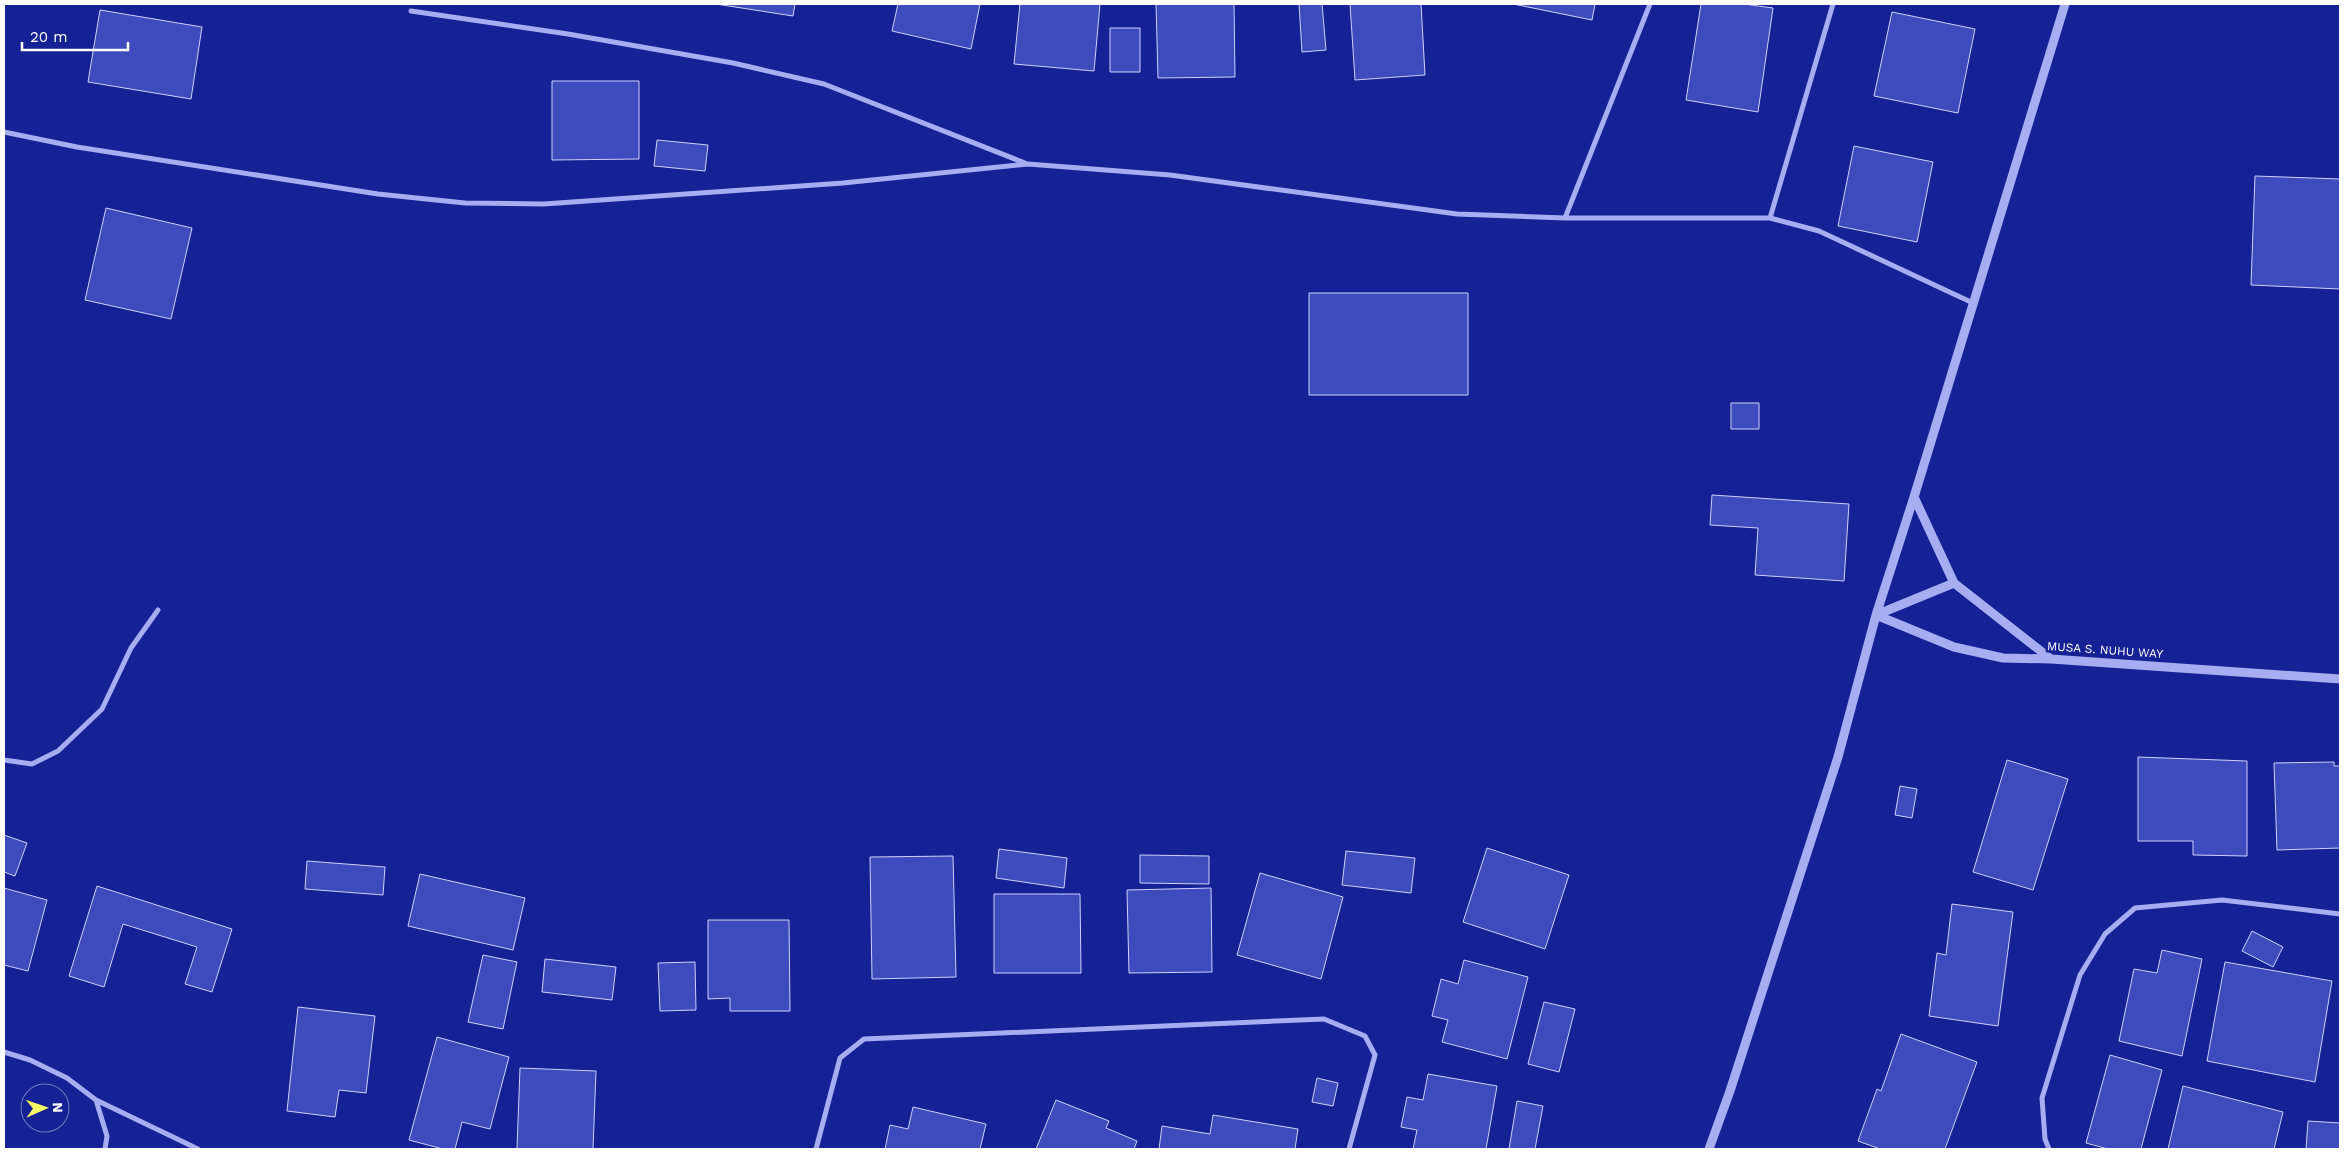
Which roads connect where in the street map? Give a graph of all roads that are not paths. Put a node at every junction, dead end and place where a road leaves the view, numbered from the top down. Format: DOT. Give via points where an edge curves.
graph roads {
  1 [pos="1650,4"];
  2 [pos="1833,4"];
  3 [pos="2065,4"];
  4 [pos="411,11"];
  5 [pos="4,132"];
  6 [pos="1028,164"];
  7 [pos="1565,218"];
  8 [pos="1770,218"];
  9 [pos="1973,303"];
  10 [pos="1914,497"];
  11 [pos="1954,583"];
  12 [pos="158,610"];
  13 [pos="1876,615"];
  14 [pos="2051,659"];
  15 [pos="2340,679"];
  16 [pos="4,760"];
  17 [pos="2340,914"];
  18 [pos="4,1052"];
  19 [pos="96,1100"];
  20 [pos="105,1149"];
  21 [pos="198,1149"];
  22 [pos="816,1149"];
  23 [pos="1349,1149"];
  24 [pos="1709,1149"];
  25 [pos="2049,1149"];
  1 -- 7 [label="street"];
  2 -- 8 [label="street"];
  3 -- 9 [label="street"];
  4 -- 6 [label="street" via="714,59 824,84"];
  5 -- 6 [label="street" via="77,147 378,194 465,203 544,204 843,183"];
  6 -- 7 [label="street" via="1170,175 1457,214"];
  7 -- 8 [label="street"];
  8 -- 9 [label="street" via="1819,231"];
  9 -- 10 [label="street"];
  10 -- 11 [label="street"];
  10 -- 13 [label="street"];
  11 -- 13 [label="street"];
  11 -- 14 [label="street"];
  12 -- 16 [label="street" via="131,648 102,710 58,751 32,764"];
  13 -- 14 [label="street, MUSA S. NUHU WAY" via="1954,647 2003,658"];
  13 -- 24 [label="street" via="1838,757"];
  14 -- 15 [label="street, MUSA S. NUHU WAY"];
  17 -- 25 [label="street" via="2222,900 2135,908 2105,934 2080,975 2042,1098 2045,1139"];
  18 -- 19 [label="street" via="30,1060 67,1078"];
  19 -- 20 [label="street" via="107,1136"];
  19 -- 21 [label="street"];
  22 -- 23 [label="street" via="840,1058 864,1040 1324,1019 1365,1036 1375,1055"];
}
